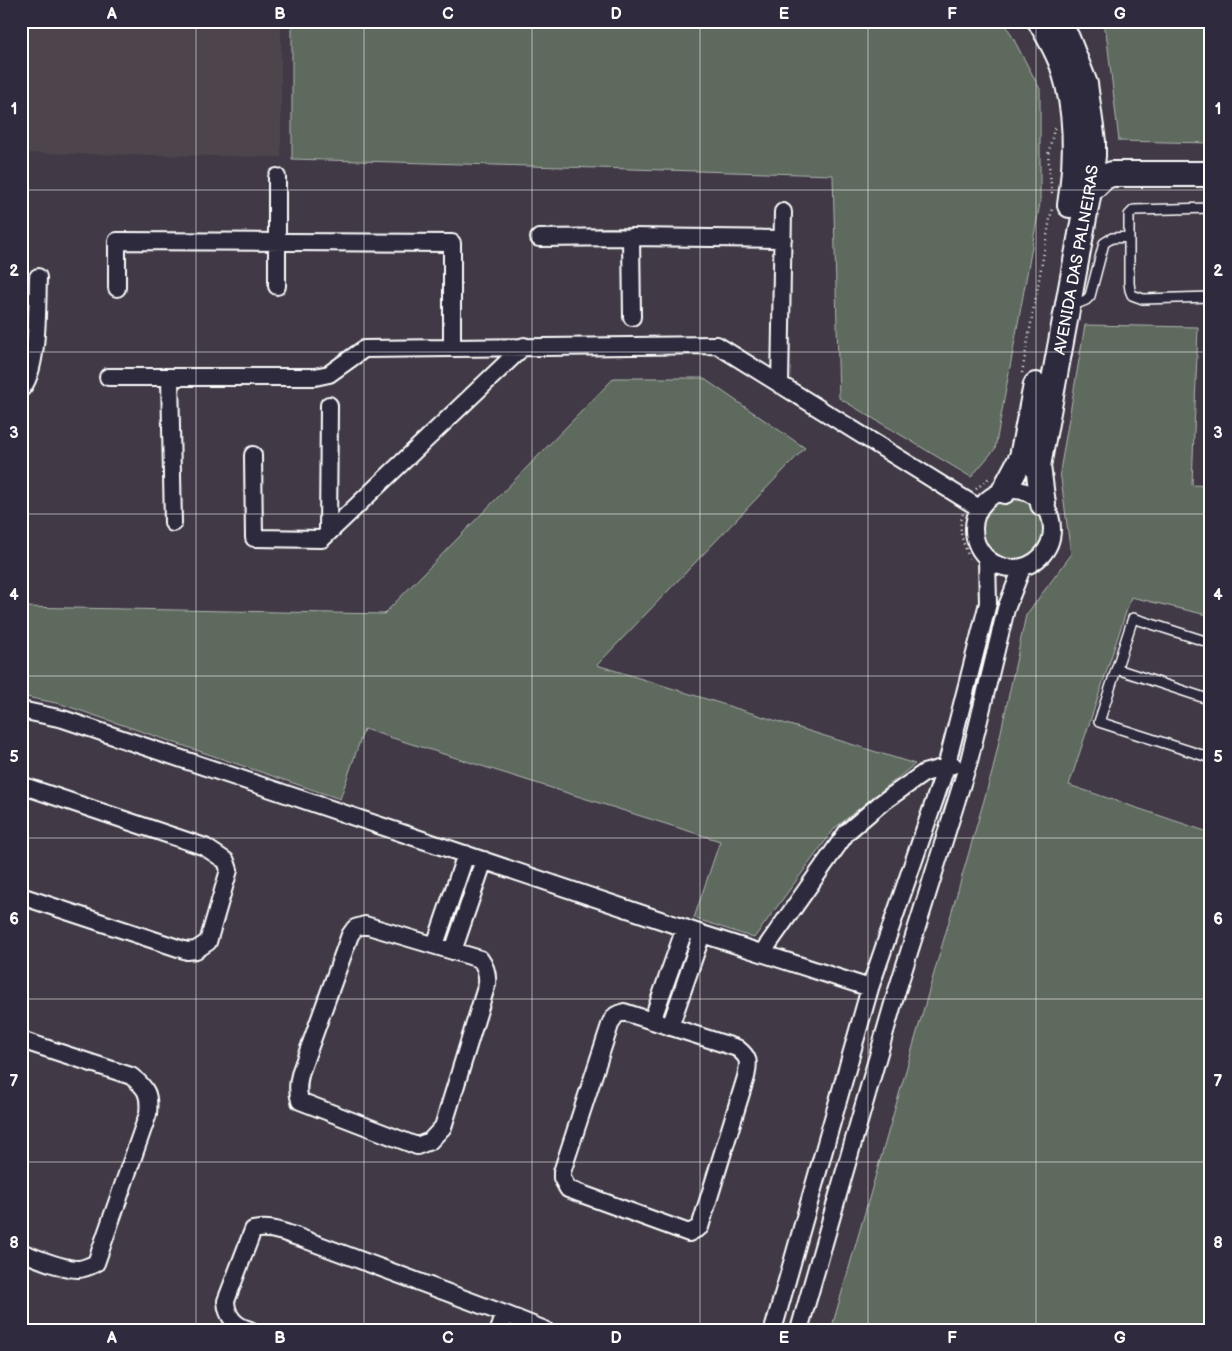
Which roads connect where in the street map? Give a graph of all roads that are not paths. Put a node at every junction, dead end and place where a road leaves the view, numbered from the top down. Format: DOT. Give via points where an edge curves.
graph roads {
  1 [pos="1040,21"];
  2 [pos="1058,21"];
  3 [pos="1093,142"];
  4 [pos="1211,165"];
  5 [pos="1211,174"];
  6 [pos="277,176"];
  7 [pos="1089,191"];
  8 [pos="1211,208"];
  9 [pos="783,212"];
  10 [pos="631,237"];
  11 [pos="1130,237"];
  12 [pos="539,238"];
  13 [pos="783,239"];
  14 [pos="277,243"];
  15 [pos="38,277"];
  16 [pos="277,286"];
  17 [pos="117,288"];
  18 [pos="1211,297"];
  19 [pos="1067,308"];
  20 [pos="632,317"];
  21 [pos="524,346"];
  22 [pos="452,347"];
  23 [pos="108,377"];
  24 [pos="170,378"];
  25 [pos="780,385"];
  26 [pos="21,389"];
  27 [pos="329,406"];
  28 [pos="253,456"];
  29 [pos="997,484"];
  30 [pos="1043,504"];
  31 [pos="974,505"];
  32 [pos="173,523"];
  33 [pos="328,533"];
  34 [pos="981,563"];
  35 [pos="1022,568"];
  36 [pos="1211,643"];
  37 [pos="1117,668"];
  38 [pos="1211,700"];
  39 [pos="21,710"];
  40 [pos="1211,758"];
  41 [pos="969,761"];
  42 [pos="946,767"];
  43 [pos="21,785"];
  44 [pos="466,854"];
  45 [pos="484,860"];
  46 [pos="21,896"];
  47 [pos="685,928"];
  48 [pos="702,934"];
  49 [pos="435,945"];
  50 [pos="453,951"];
  51 [pos="762,953"];
  52 [pos="870,988"];
  53 [pos="652,1021"];
  54 [pos="670,1027"];
  55 [pos="21,1040"];
  56 [pos="21,1252"];
  57 [pos="505,1314"];
  58 [pos="250,1330"];
  59 [pos="499,1330"];
  60 [pos="545,1330"];
  61 [pos="773,1330"];
  62 [pos="799,1330"];
  1 -- 29 [label="street, AVENIDA DAS PALNEIRAS" via="1064,69 1076,136 1076,160 1062,252 1022,457"];
  2 -- 3 [label="street, AVENIDA DAS PALNEIRAS" via="1085,84"];
  3 -- 4 [label="street" via="1108,159 1116,162"];
  3 -- 7 [label="street, AVENIDA DAS PALNEIRAS"];
  5 -- 7 [label="street" via="1112,174"];
  6 -- 14 [label="street"];
  7 -- 19 [label="street, AVENIDA DAS PALNEIRAS"];
  8 -- 11 [label="lane" via="1134,210 1129,215"];
  9 -- 13 [label="street"];
  10 -- 12 [label="street"];
  10 -- 13 [label="street"];
  10 -- 20 [label="street"];
  11 -- 18 [label="lane" via="1129,283 1132,295 1143,299"];
  11 -- 19 [label="lane" via="1112,238 1104,243 1090,296"];
  13 -- 25 [label="street"];
  14 -- 16 [label="street"];
  14 -- 17 [label="street" via="117,241"];
  14 -- 22 [label="street" via="452,243"];
  15 -- 26 [label="street" via="36,333 30,374"];
  19 -- 30 [label="street, AVENIDA DAS PALNEIRAS" via="1038,466"];
  21 -- 22 [label="street"];
  21 -- 25 [label="street" via="717,345"];
  21 -- 33 [label="street"];
  22 -- 24 [label="street" via="364,349 329,374 316,377"];
  23 -- 24 [label="street"];
  24 -- 32 [label="street"];
  25 -- 31 [label="street"];
  27 -- 33 [label="street"];
  28 -- 33 [label="street" via="254,538 322,539"];
  29 -- 30 [label="street" via="1026,492"];
  29 -- 31 [label="street" via="995,494"];
  30 -- 35 [label="street" via="1049,514 1052,536 1042,556"];
  31 -- 34 [label="street" via="973,529"];
  34 -- 35 [label="street"];
  34 -- 42 [label="street" via="988,603"];
  35 -- 41 [label="street" via="1006,608"];
  36 -- 37 [label="lane" via="1133,618"];
  37 -- 38 [label="lane"];
  37 -- 40 [label="lane" via="1099,722"];
  39 -- 44 [label="street" via="63,719"];
  41 -- 42 [label="street"];
  41 -- 62 [label="street" via="895,997"];
  42 -- 51 [label="street" via="924,773 847,832"];
  42 -- 52 [label="street"];
  43 -- 46 [label="street" via="205,847 226,861 229,870 208,942 196,950 187,951"];
  44 -- 45 [label="street"];
  44 -- 49 [label="street"];
  45 -- 47 [label="street"];
  45 -- 50 [label="street"];
  47 -- 48 [label="street"];
  47 -- 53 [label="street"];
  48 -- 51 [label="street"];
  48 -- 54 [label="street"];
  49 -- 50 [label="street"];
  49 -- 50 [label="street" via="365,925 355,928 301,1071 298,1085 300,1101 417,1146 430,1141 443,1127 487,984 488,975 480,959"];
  51 -- 52 [label="street"];
  52 -- 61 [label="street"];
  53 -- 54 [label="street"];
  53 -- 54 [label="street" via="624,1012 611,1022 562,1178 568,1189 689,1234 700,1227 746,1077 748,1060 737,1048"];
  55 -- 56 [label="street" via="131,1076 142,1084 149,1101 148,1114 96,1263 78,1269 68,1268"];
  57 -- 58 [label="street" via="298,1237 262,1228 253,1230 226,1301 226,1311 234,1323"];
  57 -- 59 [label="street"];
  57 -- 60 [label="street"];
}
